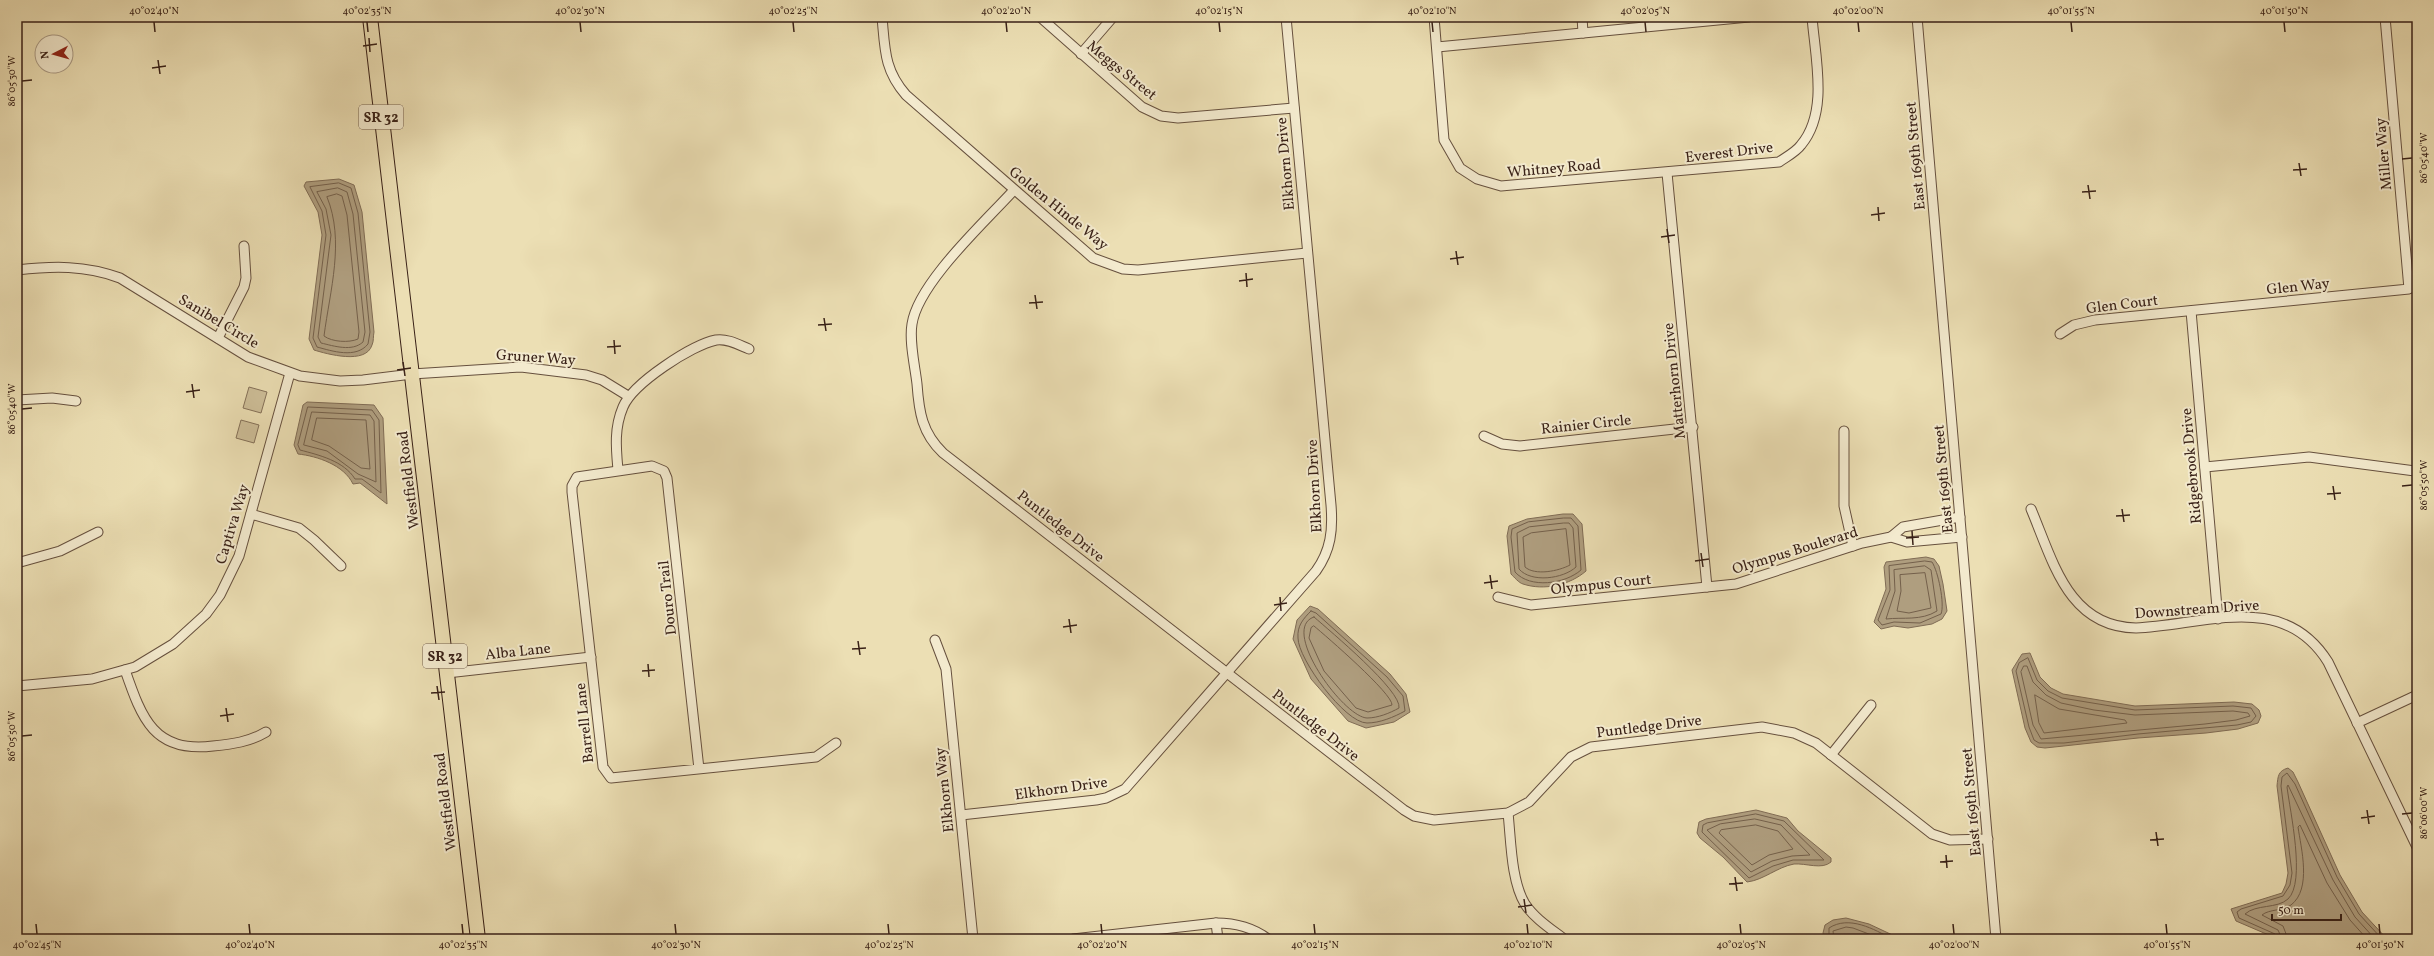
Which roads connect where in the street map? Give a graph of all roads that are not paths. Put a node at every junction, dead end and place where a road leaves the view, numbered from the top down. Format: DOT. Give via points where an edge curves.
graph roads {
  1 [pos="370,17"];
  2 [pos="882,17"];
  3 [pos="1040,17"];
  4 [pos="1113,17"];
  5 [pos="1286,17"];
  6 [pos="1434,17"];
  7 [pos="1582,17"];
  8 [pos="1749,17"];
  9 [pos="1812,17"];
  10 [pos="1917,17"];
  11 [pos="2385,17"];
  12 [pos="1583,33"];
  13 [pos="1437,47"];
  14 [pos="1080,54"];
  15 [pos="1294,108"];
  16 [pos="1666,173"];
  17 [pos="1014,190"];
  18 [pos="244,246"];
  19 [pos="1307,254"];
  20 [pos="17,270"];
  21 [pos="2409,289"];
  22 [pos="2191,311"];
  23 [pos="2060,334"];
  24 [pos="218,338"];
  25 [pos="749,349"];
  26 [pos="290,373"];
  27 [pos="412,374"];
  28 [pos="628,396"];
  29 [pos="17,400"];
  30 [pos="76,401"];
  31 [pos="1693,427"];
  32 [pos="1844,431"];
  33 [pos="1484,436"];
  34 [pos="2205,467"];
  35 [pos="618,470"];
  36 [pos="2415,471"];
  37 [pos="2031,509"];
  38 [pos="251,514"];
  39 [pos="1960,517"];
  40 [pos="98,532"];
  41 [pos="1891,537"];
  42 [pos="1962,537"];
  43 [pos="1852,546"];
  44 [pos="17,563"];
  45 [pos="341,566"];
  46 [pos="1707,587"];
  47 [pos="1498,597"];
  48 [pos="2218,619"];
  49 [pos="935,640"];
  50 [pos="591,657"];
  51 [pos="125,670"];
  52 [pos="447,673"];
  53 [pos="1227,674"];
  54 [pos="17,686"];
  55 [pos="2417,695"];
  56 [pos="1871,705"];
  57 [pos="2357,723"];
  58 [pos="266,732"];
  59 [pos="836,743"];
  60 [pos="1831,755"];
  61 [pos="699,770"];
  62 [pos="1508,813"];
  63 [pos="960,815"];
  64 [pos="1988,839"];
  65 [pos="2417,847"];
  66 [pos="1216,923"];
  67 [pos="1095,938"];
  68 [pos="478,939"];
  69 [pos="973,939"];
  70 [pos="1073,939"];
  71 [pos="1218,939"];
  72 [pos="1268,939"];
  73 [pos="1564,939"];
  74 [pos="1996,939"];
  1 -- 27 [label="main road, Westfield Road / SR 32"];
  2 -- 17 [label="street, Golden Hinde Way" via="888,67 894,81 906,95"];
  3 -- 14 [label="street, Meggs Street"];
  4 -- 14 [label="street"];
  5 -- 15 [label="street, Elkhorn Drive"];
  6 -- 13 [label="street, Whitney Road"];
  7 -- 12 [label="street"];
  8 -- 12 [label="street"];
  9 -- 16 [label="street, Everest Drive" via="1819,103 1817,118 1800,146 1779,162 1770,164"];
  10 -- 39 [label="street, East 169th Street"];
  11 -- 21 [label="street, Miller Way"];
  12 -- 13 [label="street"];
  13 -- 16 [label="street, Whitney Road" via="1444,140 1460,168 1477,179 1501,186"];
  14 -- 15 [label="street, Meggs Street" via="1142,107 1161,116 1187,118"];
  15 -- 19 [label="street, Elkhorn Drive"];
  16 -- 31 [label="street, Matterhorn Drive"];
  17 -- 19 [label="street, Golden Hinde Way" via="1093,258 1123,270"];
  17 -- 53 [label="street, Puntledge Drive" via="955,255 922,294 916,305 911,326 919,405 927,435 943,453"];
  18 -- 24 [label="street" via="244,287"];
  19 -- 53 [label="street, Elkhorn Drive" via="1332,536 1325,557 1316,571"];
  20 -- 24 [label="street, Sanibel Circle" via="62,266 106,273 120,278"];
  21 -- 22 [label="street, Glen Way"];
  22 -- 23 [label="street, Glen Court" via="2096,320 2074,325"];
  22 -- 34 [label="street, Ridgebrook Drive"];
  24 -- 26 [label="street, Sanibel Circle" via="248,357"];
  25 -- 28 [label="street" via="718,340 695,348 650,376"];
  26 -- 27 [label="street, Sanibel Circle" via="340,381"];
  26 -- 38 [label="street, Captiva Way"];
  27 -- 28 [label="street, Gruner Way" via="521,367 586,375 602,380"];
  27 -- 52 [label="main road, Westfield Road / SR 32"];
  28 -- 35 [label="street" via="617,423 615,441"];
  29 -- 30 [label="street" via="52,398"];
  31 -- 33 [label="street, Rainier Circle" via="1520,446 1502,444"];
  31 -- 46 [label="street, Matterhorn Drive"];
  32 -- 43 [label="street" via="1844,506"];
  34 -- 36 [label="street" via="2309,457"];
  34 -- 48 [label="street, Ridgebrook Drive"];
  35 -- 50 [label="street, Barrell Lane" via="582,475 577,477 572,486"];
  35 -- 61 [label="street, Douro Trail" via="652,466 664,471 667,478"];
  37 -- 48 [label="street, Downstream Drive" via="2067,591 2094,616 2124,627"];
  38 -- 45 [label="street" via="299,528"];
  38 -- 51 [label="street, Captiva Way" via="231,576 206,614 174,644"];
  39 -- 41 [label="street, Olympus Boulevard" via="1903,527"];
  39 -- 42 [label="street, East 169th Street"];
  40 -- 44 [label="street" via="60,551"];
  41 -- 42 [label="street, Olympus Boulevard" via="1907,542"];
  41 -- 43 [label="street, Olympus Boulevard"];
  42 -- 64 [label="street, East 169th Street"];
  43 -- 46 [label="street, Olympus Boulevard" via="1736,584"];
  46 -- 47 [label="street, Olympus Court" via="1531,605"];
  48 -- 57 [label="street, Downstream Drive" via="2246,616 2269,618 2302,632 2319,647"];
  49 -- 63 [label="street, Elkhorn Way" via="946,669"];
  50 -- 52 [label="street, Alba Lane"];
  50 -- 61 [label="street, Barrell Lane" via="605,772 611,778"];
  51 -- 54 [label="street, Captiva Way" via="92,679"];
  51 -- 58 [label="street" via="142,716 155,732 171,742 189,747 239,743"];
  52 -- 68 [label="main road, Westfield Road / SR 32"];
  53 -- 62 [label="street, Puntledge Drive" via="1414,816 1434,820"];
  53 -- 63 [label="street, Elkhorn Drive" via="1133,782 1115,795 1096,800"];
  55 -- 57 [label="street"];
  56 -- 60 [label="street"];
  57 -- 65 [label="street, Downstream Drive"];
  59 -- 61 [label="street, Barrell Lane" via="816,758"];
  60 -- 62 [label="street, Puntledge Drive" via="1816,743 1794,732 1762,727 1598,746 1571,757 1529,802"];
  60 -- 64 [label="street, Puntledge Drive" via="1932,834 1950,840"];
  62 -- 73 [label="street" via="1516,882 1520,894 1532,912"];
  63 -- 69 [label="street, Elkhorn Way"];
  64 -- 74 [label="street, East 169th Street"];
  66 -- 67 [label="street"];
  66 -- 71 [label="street"];
  66 -- 72 [label="street" via="1240,925"];
  67 -- 70 [label="street"];
}
